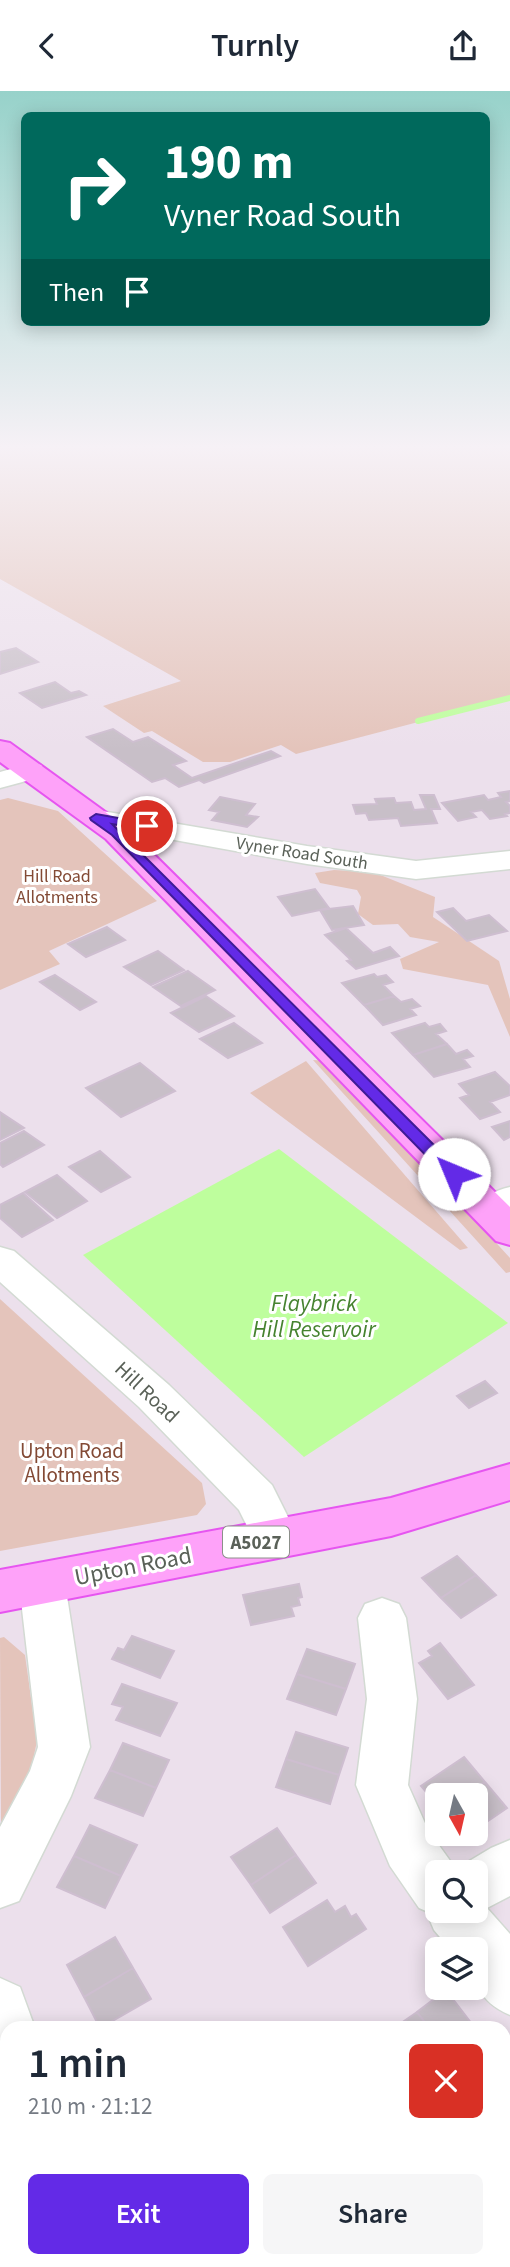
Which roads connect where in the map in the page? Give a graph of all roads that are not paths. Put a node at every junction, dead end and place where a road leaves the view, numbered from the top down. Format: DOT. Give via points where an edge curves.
graph roads {
  1 [pos="0,749"];
  2 [pos="32,771"];
  3 [pos="0,780"];
  4 [pos="96,818"];
  5 [pos="510,860"];
  6 [pos="503,1214"];
  7 [pos="0,1260"];
  8 [pos="510,1482"];
  9 [pos="276,1539"];
  10 [pos="21,1587"];
  11 [pos="383,1618"];
  12 [pos="510,1866"];
  13 [pos="425,1871"];
  14 [pos="488,1879"];
  15 [pos="0,1882"];
  16 [pos="463,1923"];
  17 [pos="510,1986"];
  1 -- 2 [label="main road"];
  2 -- 3 [label="street"];
  2 -- 4 [label="main road"];
  4 -- 5 [label="street, Vyner Road South" via="416,870"];
  4 -- 6 [label="main road"];
  7 -- 9 [label="street, Hill Road" via="154,1396 256,1498"];
  8 -- 9 [label="main road, Upton Road / A5027" via="391,1517"];
  9 -- 10 [label="main road, Upton Road / A5027"];
  10 -- 15 [label="street" via="64,1747 53,1779"];
  11 -- 13 [label="street" via="392,1699 382,1785 409,1848"];
  12 -- 14 [label="street"];
  16 -- 17 [label="street"];
}
